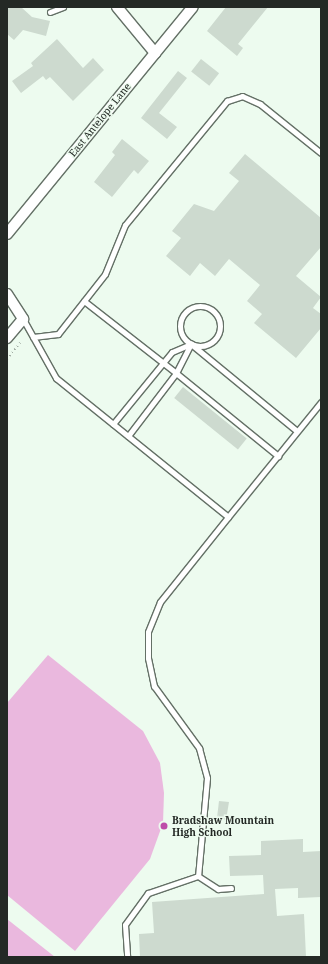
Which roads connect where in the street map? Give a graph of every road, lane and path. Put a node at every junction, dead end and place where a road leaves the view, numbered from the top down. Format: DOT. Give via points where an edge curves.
graph roads {
  1 [pos="62,7"];
  2 [pos="117,7"];
  3 [pos="193,7"];
  4 [pos="50,12"];
  5 [pos="155,53"];
  6 [pos="321,153"];
  7 [pos="7,234"];
  8 [pos="7,294"];
  9 [pos="84,301"];
  10 [pos="23,319"];
  11 [pos="33,337"];
  12 [pos="7,338"];
  13 [pos="20,343"];
  14 [pos="191,344"];
  15 [pos="7,359"];
  16 [pos="163,364"];
  17 [pos="176,373"];
  18 [pos="321,402"];
  19 [pos="114,424"];
  20 [pos="297,431"];
  21 [pos="128,436"];
  22 [pos="278,456"];
  23 [pos="228,517"];
  24 [pos="198,876"];
  25 [pos="231,888"];
  26 [pos="128,957"];
  1 -- 4 [label="lane"];
  2 -- 5 [label="street"];
  3 -- 5 [label="street, East Antelope Lane"];
  5 -- 7 [label="street, East Antelope Lane"];
  6 -- 9 [label="lane" via="260,104 242,96 227,101 125,225 105,274"];
  8 -- 10 [label="street"];
  9 -- 11 [label="lane" via="58,334"];
  9 -- 16 [label="lane"];
  10 -- 11 [label="lane"];
  10 -- 12 [label="street"];
  11 -- 19 [label="lane" via="56,378"];
  13 -- 15 [label="path"];
  14 -- 14 [label="lane" via="205,346 216,338 220,326 219,319 204,306 192,308 182,317 182,335"];
  14 -- 16 [label="lane" via="172,352"];
  14 -- 17 [label="lane"];
  14 -- 20 [label="lane"];
  16 -- 17 [label="lane"];
  16 -- 19 [label="lane"];
  17 -- 21 [label="lane"];
  17 -- 22 [label="lane"];
  18 -- 20 [label="lane"];
  19 -- 21 [label="lane"];
  20 -- 22 [label="lane"];
  21 -- 23 [label="lane"];
  22 -- 23 [label="lane"];
  23 -- 24 [label="lane" via="160,602 148,632 148,658 154,686 199,748 207,778"];
  24 -- 25 [label="lane" via="218,888"];
  24 -- 26 [label="lane" via="148,893 125,925"];
}
